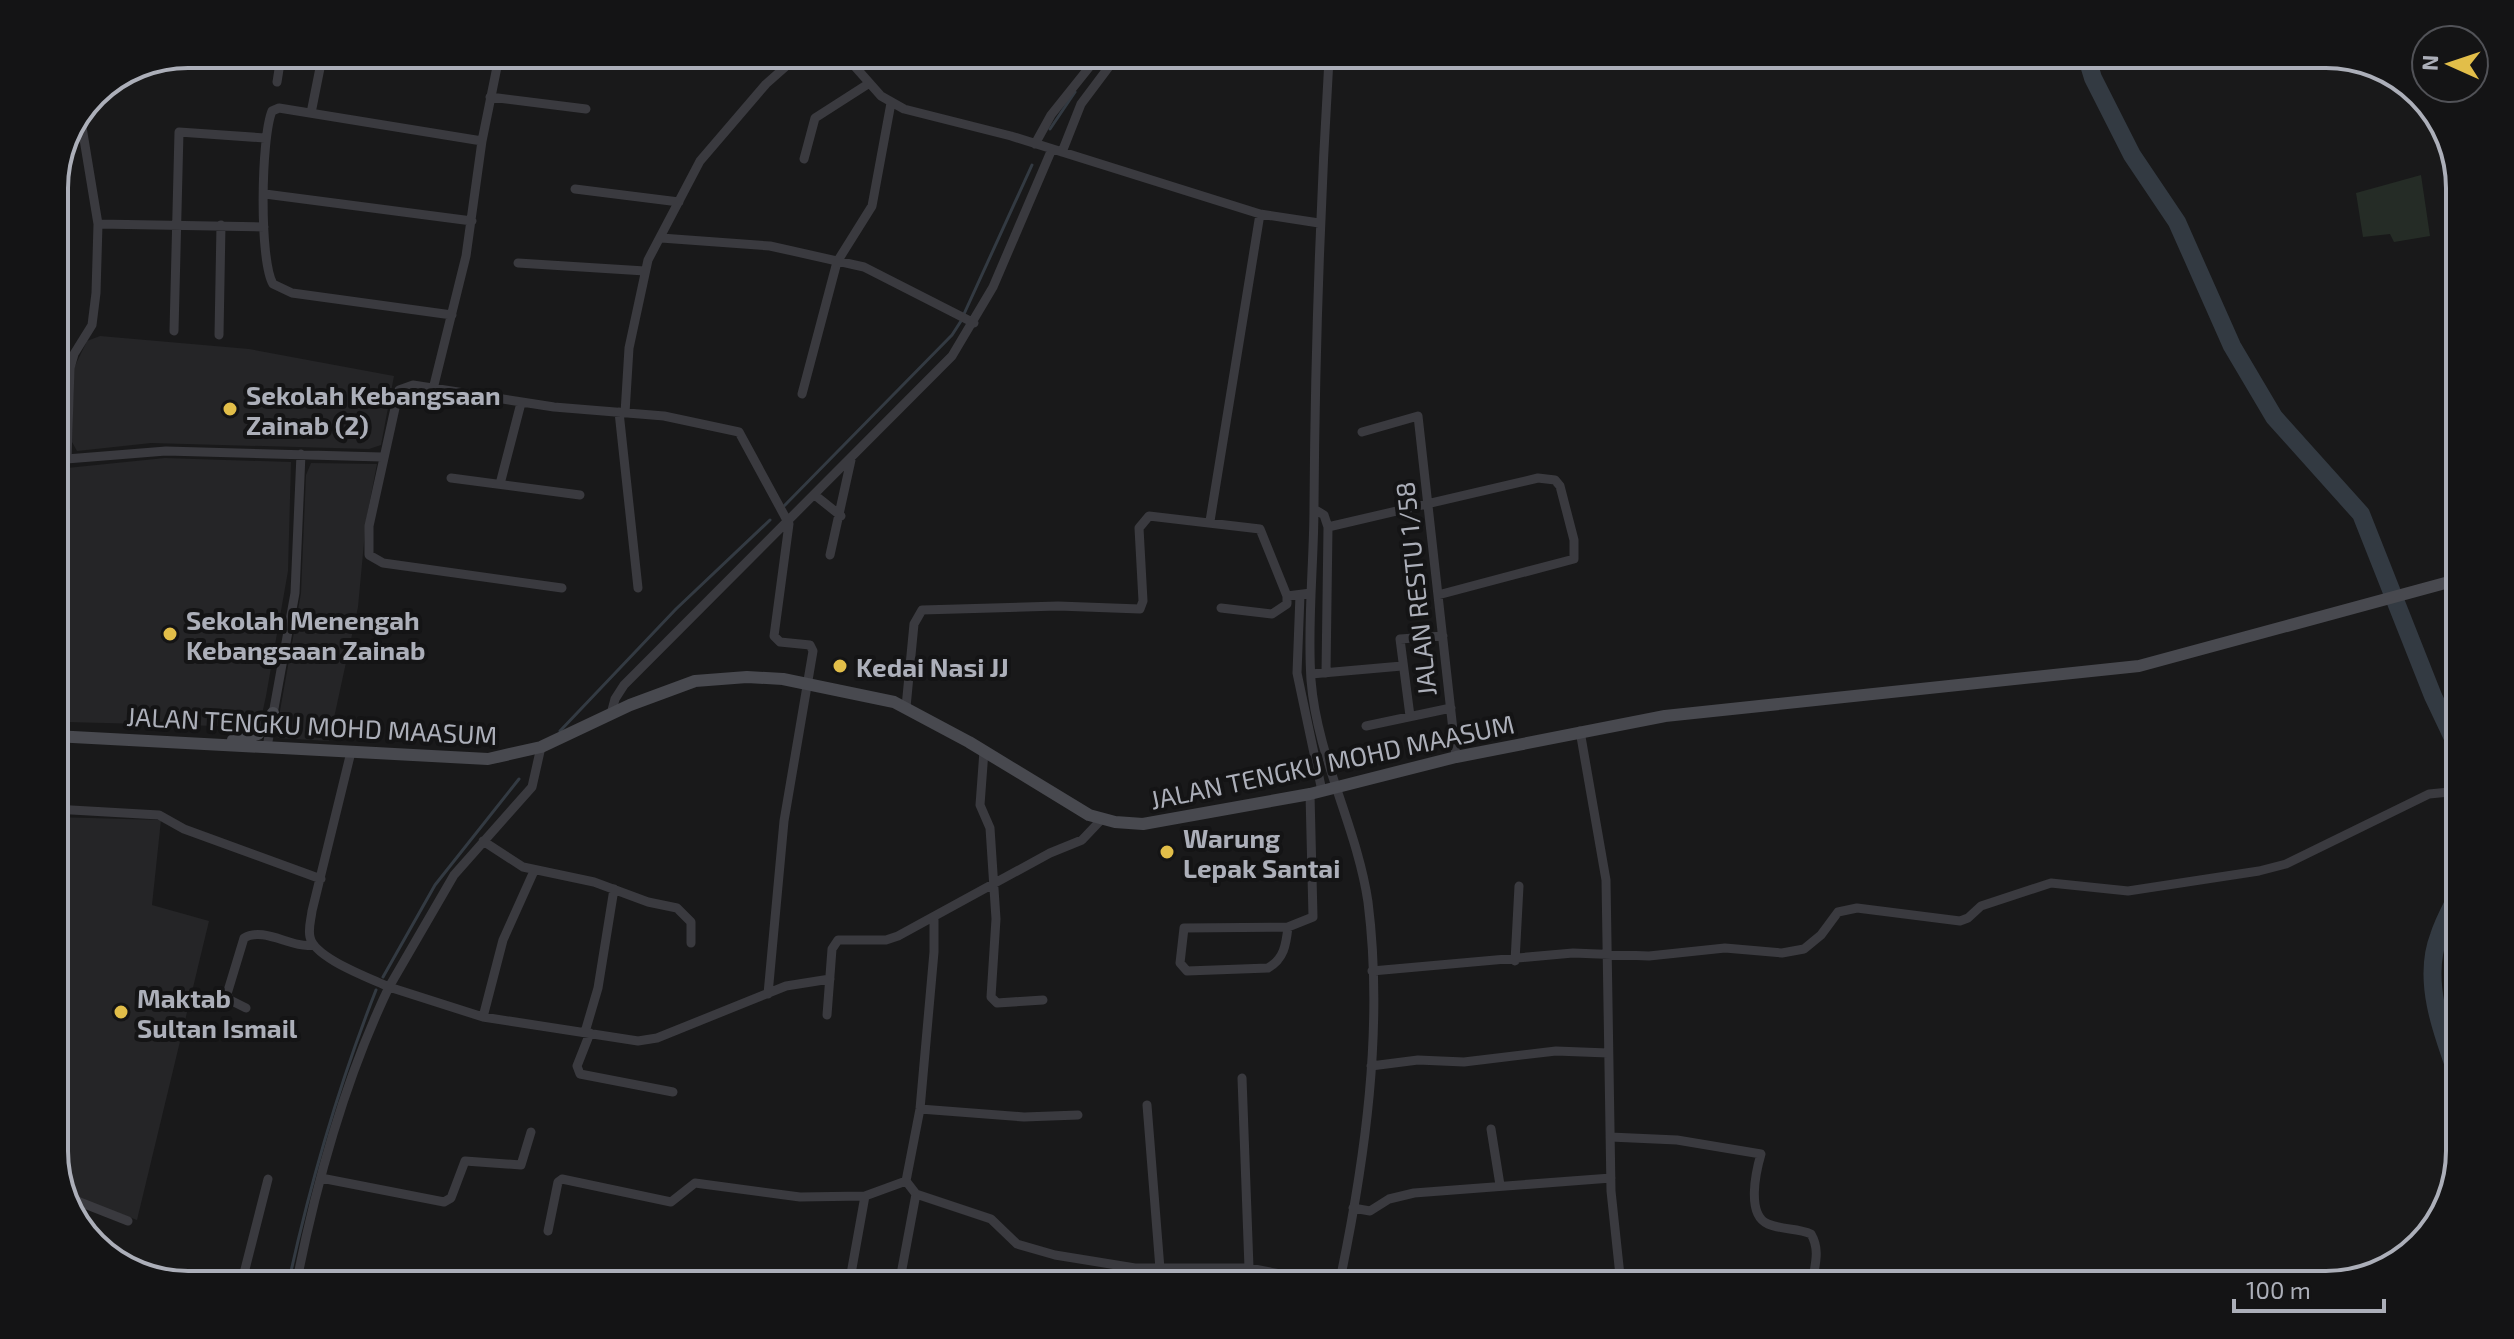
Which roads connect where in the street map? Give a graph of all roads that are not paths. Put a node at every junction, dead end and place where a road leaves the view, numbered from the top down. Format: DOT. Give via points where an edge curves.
graph roads {
  1 [pos="279,68"];
  2 [pos="320,68"];
  3 [pos="497,68"];
  4 [pos="784,68"];
  5 [pos="855,68"];
  6 [pos="1089,68"];
  7 [pos="1108,68"];
  8 [pos="1328,68"];
  9 [pos="277,82"];
  10 [pos="868,84"];
  11 [pos="490,97"];
  12 [pos="891,103"];
  13 [pos="586,109"];
  14 [pos="311,113"];
  15 [pos="83,131"];
  16 [pos="265,138"];
  17 [pos="482,141"];
  18 [pos="1035,144"];
  19 [pos="1057,151"];
  20 [pos="804,159"];
  21 [pos="575,189"];
  22 [pos="265,194"];
  23 [pos="679,202"];
  24 [pos="1260,214"];
  25 [pos="472,221"];
  26 [pos="1319,223"];
  27 [pos="98,224"];
  28 [pos="176,225"];
  29 [pos="221,225"];
  30 [pos="264,227"];
  31 [pos="661,238"];
  32 [pos="837,262"];
  33 [pos="518,263"];
  34 [pos="645,271"];
  35 [pos="452,315"];
  36 [pos="966,319"];
  37 [pos="174,331"];
  38 [pos="219,335"];
  39 [pos="68,386"];
  40 [pos="433,389"];
  41 [pos="802,394"];
  42 [pos="521,403"];
  43 [pos="622,412"];
  44 [pos="1362,432"];
  45 [pos="301,454"];
  46 [pos="382,457"];
  47 [pos="68,459"];
  48 [pos="851,460"];
  49 [pos="451,478"];
  50 [pos="500,484"];
  51 [pos="580,495"];
  52 [pos="816,496"];
  53 [pos="1427,502"];
  54 [pos="1314,509"];
  55 [pos="841,516"];
  56 [pos="1210,521"];
  57 [pos="789,524"];
  58 [pos="1328,527"];
  59 [pos="830,555"];
  60 [pos="2446,583"];
  61 [pos="562,588"];
  62 [pos="638,588"];
  63 [pos="1311,593"];
  64 [pos="1300,595"];
  65 [pos="1438,595"];
  66 [pos="1287,596"];
  67 [pos="1221,608"];
  68 [pos="1443,636"];
  69 [pos="1402,666"];
  70 [pos="1326,673"];
  71 [pos="1311,674"];
  72 [pos="809,683"];
  73 [pos="906,707"];
  74 [pos="1451,708"];
  75 [pos="273,713"];
  76 [pos="611,714"];
  77 [pos="1410,716"];
  78 [pos="1366,726"];
  79 [pos="1580,731"];
  80 [pos="68,737"];
  81 [pos="214,743"];
  82 [pos="267,747"];
  83 [pos="541,747"];
  84 [pos="984,751"];
  85 [pos="351,752"];
  86 [pos="1456,757"];
  87 [pos="1322,791"];
  88 [pos="2446,792"];
  89 [pos="68,810"];
  90 [pos="1101,820"];
  91 [pos="483,841"];
  92 [pos="534,871"];
  93 [pos="321,879"];
  94 [pos="993,886"];
  95 [pos="1519,886"];
  96 [pos="614,889"];
  97 [pos="934,920"];
  98 [pos="1288,927"];
  99 [pos="691,943"];
  100 [pos="313,945"];
  101 [pos="1607,954"];
  102 [pos="1515,961"];
  103 [pos="1372,971"];
  104 [pos="830,979"];
  105 [pos="389,987"];
  106 [pos="768,994"];
  107 [pos="1043,1000"];
  108 [pos="246,1008"];
  109 [pos="827,1015"];
  110 [pos="483,1017"];
  111 [pos="588,1032"];
  112 [pos="1608,1053"];
  113 [pos="1371,1066"];
  114 [pos="1242,1078"];
  115 [pos="673,1092"];
  116 [pos="1147,1105"];
  117 [pos="920,1109"];
  118 [pos="1078,1115"];
  119 [pos="1491,1129"];
  120 [pos="531,1132"];
  121 [pos="1610,1137"];
  122 [pos="321,1178"];
  123 [pos="1611,1178"];
  124 [pos="268,1179"];
  125 [pos="906,1181"];
  126 [pos="1500,1185"];
  127 [pos="916,1194"];
  128 [pos="865,1196"];
  129 [pos="79,1202"];
  130 [pos="1353,1208"];
  131 [pos="128,1221"];
  132 [pos="548,1231"];
  133 [pos="1249,1268"];
  134 [pos="1160,1269"];
  135 [pos="245,1271"];
  136 [pos="299,1271"];
  137 [pos="851,1271"];
  138 [pos="902,1271"];
  139 [pos="1265,1271"];
  140 [pos="1342,1271"];
  141 [pos="1618,1271"];
  142 [pos="1814,1271"];
  1 -- 9 [label="street"];
  2 -- 14 [label="street"];
  3 -- 11 [label="street"];
  4 -- 23 [label="street" via="700,161"];
  5 -- 10 [label="street"];
  6 -- 18 [label="street"];
  7 -- 19 [label="street" via="1081,104"];
  8 -- 26 [label="street"];
  10 -- 12 [label="street"];
  10 -- 20 [label="street" via="815,118"];
  11 -- 13 [label="street"];
  11 -- 17 [label="street"];
  12 -- 18 [label="street"];
  12 -- 32 [label="street" via="872,206"];
  14 -- 16 [label="street" via="272,111"];
  14 -- 17 [label="street"];
  15 -- 27 [label="street"];
  16 -- 22 [label="street"];
  16 -- 28 [label="street" via="179,132"];
  17 -- 25 [label="street"];
  18 -- 19 [label="street"];
  19 -- 24 [label="street"];
  19 -- 36 [label="street" via="1006,259"];
  21 -- 23 [label="street"];
  22 -- 25 [label="street"];
  22 -- 30 [label="street"];
  23 -- 31 [label="street"];
  24 -- 26 [label="street"];
  24 -- 56 [label="street"];
  25 -- 35 [label="street"];
  26 -- 54 [label="street"];
  27 -- 28 [label="street"];
  27 -- 39 [label="street" via="94,318 70,368"];
  28 -- 29 [label="street"];
  28 -- 37 [label="street"];
  29 -- 30 [label="street"];
  29 -- 38 [label="street"];
  30 -- 35 [label="street" via="268,276 281,290"];
  31 -- 32 [label="street" via="770,246"];
  31 -- 34 [label="street"];
  32 -- 36 [label="street" via="864,267"];
  32 -- 41 [label="street"];
  33 -- 34 [label="street"];
  34 -- 43 [label="street"];
  35 -- 40 [label="street"];
  36 -- 48 [label="street" via="952,356"];
  40 -- 42 [label="street"];
  40 -- 46 [label="street" via="413,385 399,390"];
  42 -- 43 [label="street"];
  42 -- 50 [label="street"];
  43 -- 57 [label="street" via="739,432"];
  43 -- 62 [label="street"];
  44 -- 53 [label="street, JALAN RESTU 1/58" via="1418,416"];
  45 -- 46 [label="street"];
  45 -- 47 [label="street" via="166,451"];
  45 -- 75 [label="street" via="295,593"];
  46 -- 61 [label="street" via="368,533 373,559"];
  48 -- 52 [label="street"];
  48 -- 55 [label="street"];
  49 -- 50 [label="street"];
  50 -- 51 [label="street"];
  52 -- 55 [label="street"];
  52 -- 57 [label="street"];
  53 -- 58 [label="street"];
  53 -- 65 [label="street, JALAN RESTU 1/58"];
  53 -- 65 [label="street" via="1538,478 1555,480 1574,540 1574,559"];
  54 -- 58 [label="street" via="1324,515"];
  54 -- 63 [label="street"];
  55 -- 59 [label="street"];
  56 -- 66 [label="street" via="1264,532"];
  56 -- 73 [label="street" via="1149,516 1142,520 1140,609 922,610 914,624"];
  57 -- 72 [label="street" via="773,631 780,642 812,647"];
  57 -- 76 [label="street" via="624,685"];
  58 -- 70 [label="street"];
  60 -- 79 [label="main road, JALAN TENGKU MOHD MAASUM" via="2139,666 1727,708"];
  63 -- 64 [label="street"];
  63 -- 71 [label="street"];
  64 -- 66 [label="street"];
  64 -- 87 [label="street" via="1297,673"];
  65 -- 68 [label="street, JALAN RESTU 1/58"];
  66 -- 67 [label="street" via="1287,604 1272,614"];
  68 -- 69 [label="street" via="1400,639"];
  68 -- 74 [label="street, JALAN RESTU 1/58"];
  69 -- 70 [label="street"];
  69 -- 77 [label="street"];
  70 -- 71 [label="street"];
  71 -- 87 [label="street"];
  72 -- 73 [label="main road, JALAN TENGKU MOHD MAASUM"];
  72 -- 76 [label="main road, JALAN TENGKU MOHD MAASUM" via="710,679 664,691"];
  72 -- 106 [label="street" via="784,821"];
  73 -- 84 [label="main road, JALAN TENGKU MOHD MAASUM"];
  74 -- 77 [label="street"];
  74 -- 86 [label="street, JALAN RESTU 1/58"];
  75 -- 81 [label="main road" via="258,734"];
  75 -- 82 [label="street"];
  76 -- 83 [label="main road, JALAN TENGKU MOHD MAASUM"];
  77 -- 78 [label="street"];
  79 -- 86 [label="main road, JALAN TENGKU MOHD MAASUM"];
  79 -- 101 [label="street" via="1606,880"];
  80 -- 81 [label="main road, JALAN TENGKU MOHD MAASUM"];
  81 -- 82 [label="main road, JALAN TENGKU MOHD MAASUM"];
  82 -- 85 [label="main road, JALAN TENGKU MOHD MAASUM"];
  83 -- 85 [label="main road, JALAN TENGKU MOHD MAASUM" via="488,759"];
  83 -- 91 [label="street" via="532,787"];
  84 -- 90 [label="main road, JALAN TENGKU MOHD MAASUM"];
  84 -- 94 [label="street" via="980,805 990,828"];
  85 -- 93 [label="street"];
  86 -- 87 [label="main road, JALAN TENGKU MOHD MAASUM"];
  87 -- 90 [label="main road, JALAN TENGKU MOHD MAASUM" via="1143,824"];
  87 -- 98 [label="street" via="1313,917"];
  87 -- 103 [label="street" via="1357,853"];
  88 -- 101 [label="street" via="2395,808 2286,864 2259,871 2128,891 2051,883 1981,906 1960,921 1857,908 1838,912 1804,949 1782,953 1725,948 1649,956"];
  89 -- 93 [label="street" via="159,815"];
  90 -- 94 [label="street" via="1082,840"];
  91 -- 92 [label="street"];
  91 -- 105 [label="street" via="454,875"];
  92 -- 96 [label="street"];
  92 -- 110 [label="street" via="503,940"];
  93 -- 100 [label="street" via="309,925"];
  94 -- 97 [label="street"];
  94 -- 107 [label="street" via="991,997 997,1003"];
  95 -- 102 [label="street"];
  96 -- 99 [label="street" via="684,912 691,922"];
  96 -- 111 [label="street"];
  97 -- 104 [label="street" via="886,940 838,940 832,949"];
  97 -- 117 [label="street"];
  98 -- 98 [label="street" via="1286,948 1268,968 1187,971 1180,963 1184,928"];
  100 -- 105 [label="street"];
  100 -- 108 [label="street" via="244,938 227,994"];
  101 -- 102 [label="street"];
  101 -- 112 [label="street"];
  102 -- 103 [label="street"];
  103 -- 113 [label="street"];
  104 -- 106 [label="street"];
  104 -- 109 [label="street"];
  105 -- 110 [label="street"];
  105 -- 122 [label="street" via="361,1049"];
  106 -- 111 [label="street" via="657,1038 638,1041"];
  110 -- 111 [label="street"];
  111 -- 115 [label="street" via="577,1066 580,1074"];
  112 -- 113 [label="street" via="1556,1051"];
  112 -- 121 [label="street"];
  113 -- 130 [label="street"];
  114 -- 133 [label="street"];
  116 -- 134 [label="street"];
  117 -- 118 [label="street" via="1024,1117"];
  117 -- 125 [label="street"];
  119 -- 126 [label="street"];
  120 -- 122 [label="street" via="521,1165 465,1161 451,1198 444,1202"];
  121 -- 123 [label="street"];
  121 -- 142 [label="street" via="1677,1140 1761,1154 1756,1192 1760,1217 1769,1225 1811,1234 1817,1243"];
  122 -- 136 [label="street"];
  123 -- 126 [label="street"];
  123 -- 141 [label="street"];
  124 -- 135 [label="street"];
  125 -- 127 [label="street"];
  125 -- 128 [label="street"];
  126 -- 130 [label="street" via="1414,1193 1370,1211"];
  127 -- 134 [label="street" via="991,1219 1017,1244 1055,1255"];
  127 -- 138 [label="street"];
  128 -- 132 [label="street" via="800,1197 695,1183 671,1202 562,1179"];
  128 -- 137 [label="street"];
  129 -- 131 [label="street"];
  130 -- 140 [label="street"];
  133 -- 134 [label="street"];
  133 -- 139 [label="street"];
}
